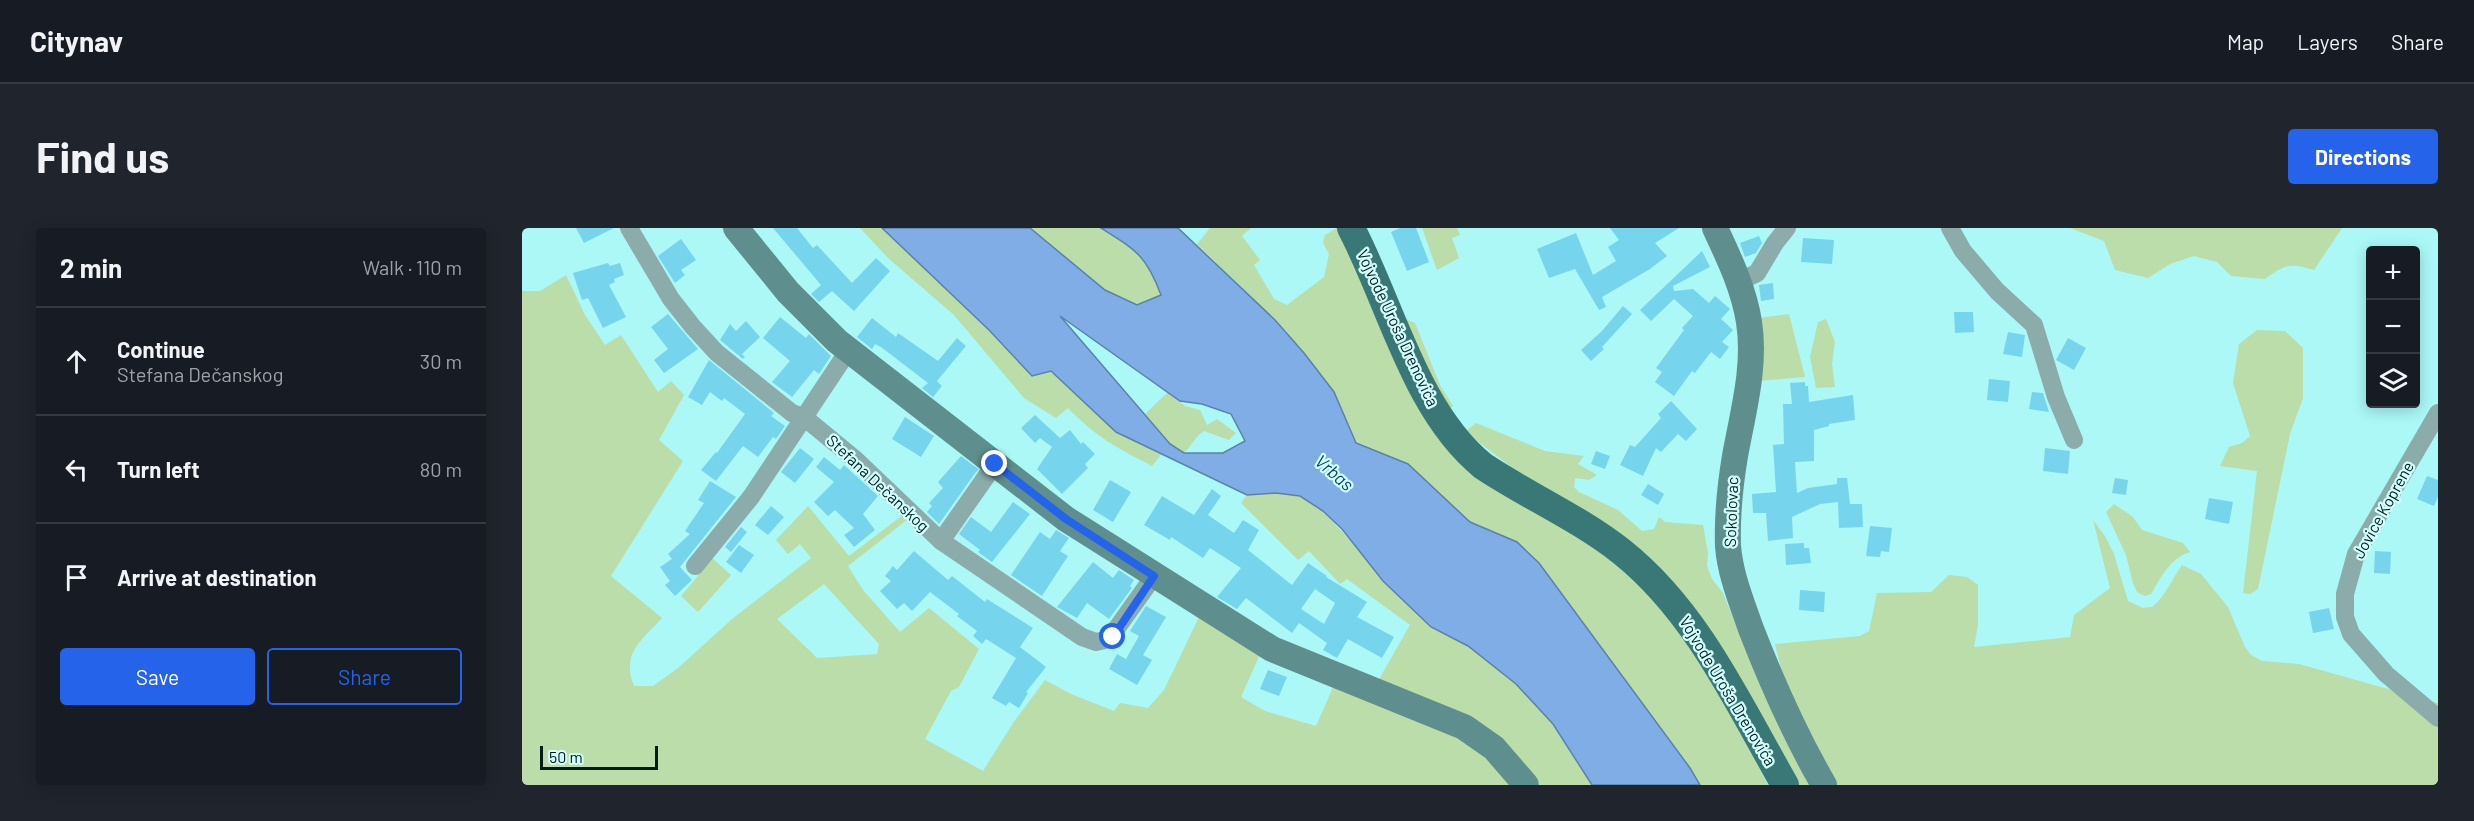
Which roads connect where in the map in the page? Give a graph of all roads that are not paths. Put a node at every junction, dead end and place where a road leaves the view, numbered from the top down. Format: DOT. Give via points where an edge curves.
graph roads {
  1 [pos="629,228"];
  2 [pos="736,228"];
  3 [pos="1351,228"];
  4 [pos="1715,228"];
  5 [pos="1787,228"];
  6 [pos="1950,228"];
  7 [pos="1738,282"];
  8 [pos="848,351"];
  9 [pos="2438,413"];
  10 [pos="805,418"];
  11 [pos="2074,440"];
  12 [pos="995,464"];
  13 [pos="941,541"];
  14 [pos="695,566"];
  15 [pos="1154,576"];
  16 [pos="2438,718"];
  17 [pos="1526,785"];
  18 [pos="1785,785"];
  19 [pos="1824,785"];
  1 -- 10 [label="street, Stefana Dečanskog" via="671,299 717,353 792,413"];
  2 -- 8 [label="street" via="788,292"];
  3 -- 18 [label="main road, Vojvode Uroša Drenovića" via="1423,388 1448,429 1483,466 1597,534 1650,577 1704,644"];
  4 -- 7 [label="street, Sokolovac"];
  5 -- 7 [label="street" via="1756,273"];
  6 -- 11 [label="street" via="1963,251 1996,291 2034,325"];
  7 -- 19 [label="street, Sokolovac" via="1748,316 1750,355 1748,391 1732,475 1728,549 1756,641 1797,736"];
  8 -- 10 [label="street"];
  8 -- 12 [label="street"];
  9 -- 16 [label="street, Jovice Koprene" via="2356,554 2345,594 2345,616 2351,634 2386,674"];
  10 -- 13 [label="street, Stefana Dečanskog" via="856,460"];
  10 -- 14 [label="street" via="737,517"];
  12 -- 13 [label="street"];
  12 -- 15 [label="street" via="1066,519"];
  13 -- 15 [label="street, Stefana Dečanskog" via="1082,637 1096,642 1116,634"];
  15 -- 17 [label="street" via="1272,649 1464,727 1494,748"];
}
